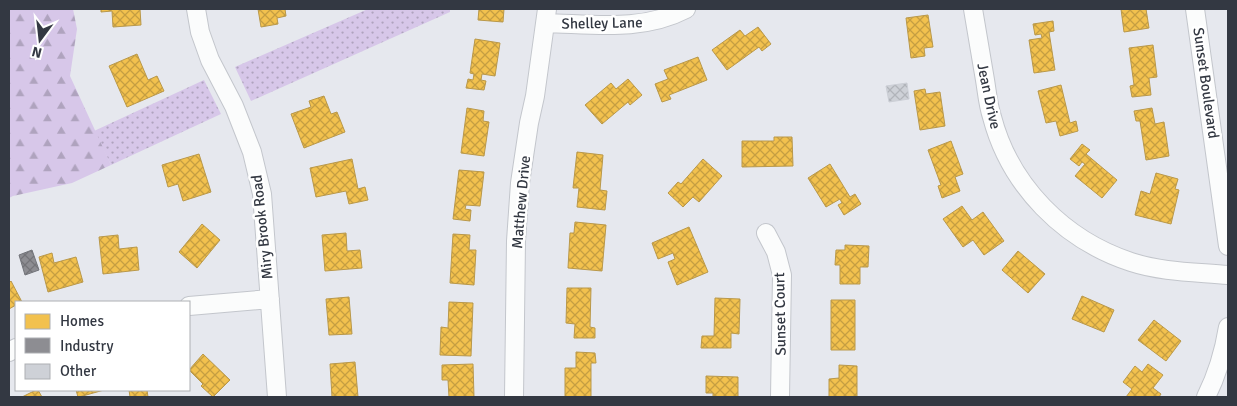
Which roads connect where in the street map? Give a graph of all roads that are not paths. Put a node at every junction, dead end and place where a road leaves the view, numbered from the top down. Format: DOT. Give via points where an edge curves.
graph roads {
  1 [pos="196,9"];
  2 [pos="686,9"];
  3 [pos="973,9"];
  4 [pos="1195,9"];
  5 [pos="546,16"];
  6 [pos="766,233"];
  7 [pos="1228,246"];
  8 [pos="1228,275"];
  9 [pos="270,299"];
  10 [pos="190,306"];
  11 [pos="1228,327"];
  12 [pos="277,397"];
  13 [pos="514,397"];
  14 [pos="780,397"];
  15 [pos="1206,397"];
  1 -- 9 [label="street, Miry Brook Road" via="210,60 234,106 252,152 262,194"];
  2 -- 5 [label="street, Shelley Lane" via="654,21 628,25"];
  3 -- 8 [label="street, Jean Drive" via="997,135 1029,192 1051,216 1076,236 1132,262"];
  4 -- 7 [label="street, Sunset Boulevard"];
  5 -- 13 [label="street, Matthew Drive" via="520,183"];
  6 -- 14 [label="street, Sunset Court" via="776,252 782,275"];
  9 -- 10 [label="street"];
  9 -- 12 [label="street, Miry Brook Road"];
  11 -- 15 [label="street" via="1214,381"];
}
